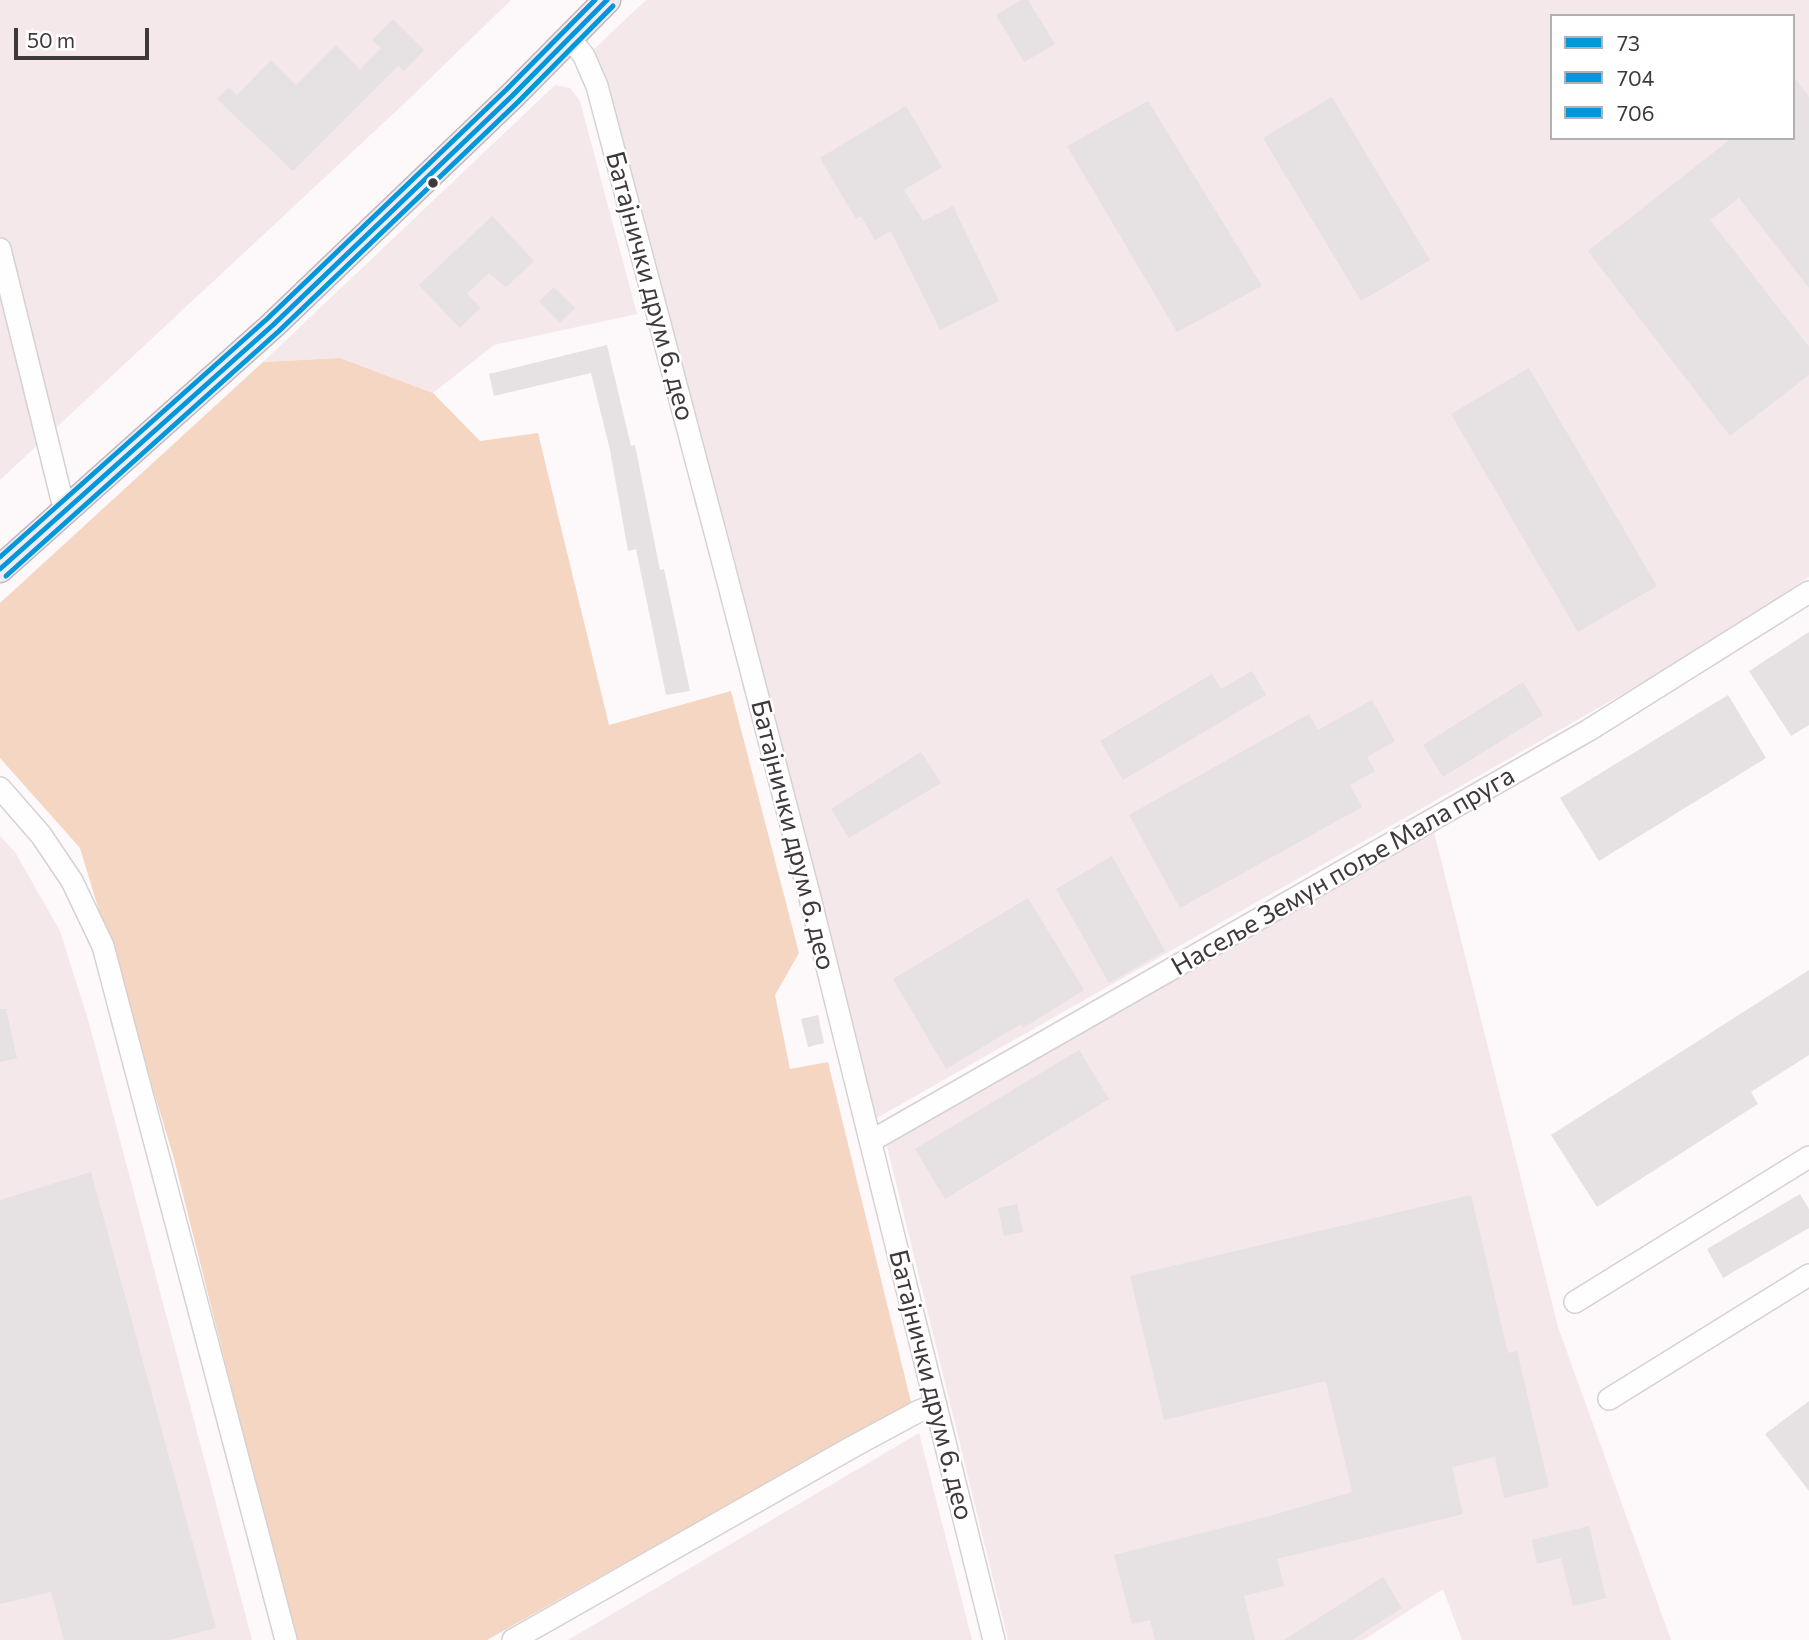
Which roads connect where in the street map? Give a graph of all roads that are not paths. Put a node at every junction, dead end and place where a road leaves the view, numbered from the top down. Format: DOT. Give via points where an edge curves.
graph roads {
  1 [pos="607,0"];
  2 [pos="570,38"];
  3 [pos="0,249"];
  4 [pos="65,512"];
  5 [pos="0,569"];
  6 [pos="1809,592"];
  7 [pos="0,788"];
  8 [pos="871,1141"];
  9 [pos="1809,1157"];
  10 [pos="1809,1275"];
  11 [pos="1576,1302"];
  12 [pos="1609,1399"];
  13 [pos="936,1405"];
  14 [pos="286,1640"];
  15 [pos="513,1640"];
  16 [pos="994,1640"];
  1 -- 2 [label="main road"];
  2 -- 4 [label="main road" via="273,325"];
  2 -- 8 [label="street, Батајнички друм 6. део" via="597,86"];
  3 -- 4 [label="street"];
  4 -- 5 [label="main road"];
  6 -- 8 [label="street, Насеље Земун поље Мала пруга" via="1589,730"];
  7 -- 14 [label="street" via="41,835 72,881 103,946"];
  8 -- 13 [label="street, Батајнички друм 6. део"];
  9 -- 11 [label="street"];
  10 -- 12 [label="street"];
  13 -- 15 [label="street" via="854,1446"];
  13 -- 16 [label="street, Батајнички друм 6. део"];
}
